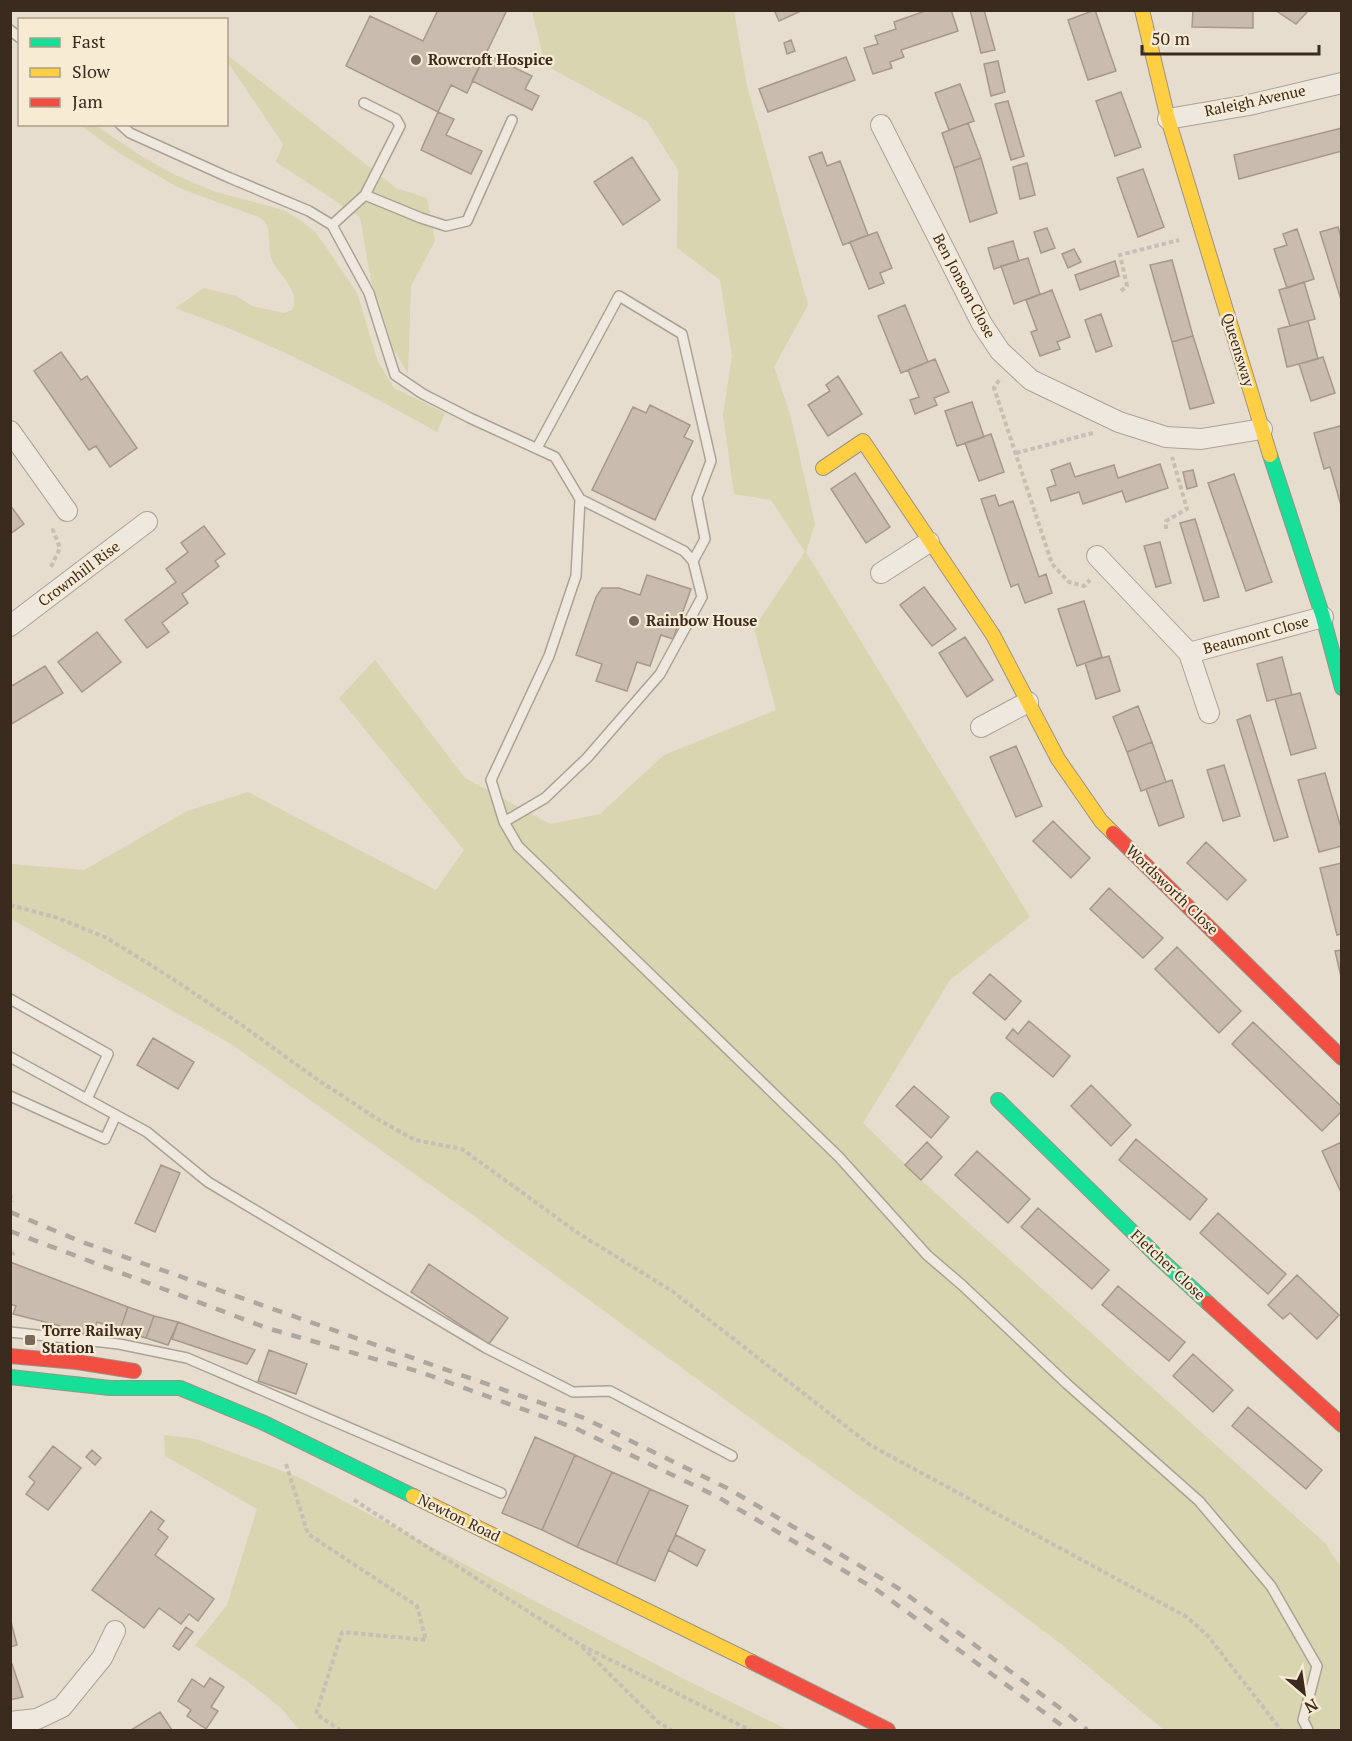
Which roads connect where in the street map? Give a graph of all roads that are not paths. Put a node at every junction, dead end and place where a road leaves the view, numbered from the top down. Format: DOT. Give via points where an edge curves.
graph roads {
  1 [pos="1142,10"];
  2 [pos="1341,83"];
  3 [pos="364,103"];
  4 [pos="1168,118"];
  5 [pos="512,120"];
  6 [pos="881,125"];
  7 [pos="122,126"];
  8 [pos="365,195"];
  9 [pos="332,225"];
  10 [pos="1262,429"];
  11 [pos="10,431"];
  12 [pos="537,448"];
  13 [pos="823,468"];
  14 [pos="580,499"];
  15 [pos="67,511"];
  16 [pos="147,522"];
  17 [pos="928,542"];
  18 [pos="1101,560"];
  19 [pos="693,561"];
  20 [pos="881,573"];
  21 [pos="1323,617"];
  22 [pos="10,626"];
  23 [pos="1189,653"];
  24 [pos="1341,688"];
  25 [pos="1028,702"];
  26 [pos="1209,713"];
  27 [pos="981,727"];
  28 [pos="504,822"];
  29 [pos="10,999"];
  30 [pos="10,1057"];
  31 [pos="1341,1058"];
  32 [pos="10,1096"];
  33 [pos="87,1099"];
  34 [pos="998,1100"];
  35 [pos="116,1115"];
  36 [pos="10,1332"];
  37 [pos="10,1356"];
  38 [pos="10,1377"];
  39 [pos="49,1383"];
  40 [pos="10,1387"];
  41 [pos="180,1388"];
  42 [pos="1341,1425"];
  43 [pos="732,1456"];
  44 [pos="501,1493"];
  45 [pos="115,1631"];
  46 [pos="10,1722"];
  47 [pos="888,1731"];
  48 [pos="1308,1731"];
  1 -- 4 [label="street, Queensway"];
  2 -- 4 [label="street, Raleigh Avenue" via="1249,105"];
  3 -- 8 [label="lane" via="396,118 400,126"];
  4 -- 10 [label="street, Queensway"];
  5 -- 8 [label="lane" via="466,220 447,226"];
  6 -- 10 [label="street, Ben Jonson Close" via="982,324 1000,351 1031,380 1109,417 1166,437 1201,439"];
  7 -- 9 [label="lane" via="130,133 309,211"];
  8 -- 9 [label="lane"];
  9 -- 12 [label="lane" via="369,293 395,375 423,394"];
  10 -- 21 [label="street, Queensway"];
  11 -- 15 [label="street"];
  12 -- 14 [label="lane" via="555,457"];
  12 -- 19 [label="lane" via="619,296 682,334 711,461 697,498 705,539"];
  13 -- 17 [label="street, Wordsworth Close" via="863,441"];
  14 -- 19 [label="lane" via="684,551"];
  14 -- 28 [label="lane" via="576,576 549,656 491,780"];
  16 -- 22 [label="street, Crownhill Rise"];
  17 -- 20 [label="street"];
  17 -- 25 [label="street, Wordsworth Close" via="993,635"];
  18 -- 23 [label="street, Beaumont Close"];
  19 -- 28 [label="lane" via="702,597 660,674 587,758 545,798"];
  21 -- 23 [label="street, Beaumont Close"];
  21 -- 24 [label="street, Queensway"];
  23 -- 26 [label="street, Beaumont Close"];
  25 -- 27 [label="street"];
  25 -- 31 [label="street, Wordsworth Close" via="1058,759 1101,821"];
  28 -- 48 [label="lane" via="518,846 839,1157 927,1255 1198,1501 1271,1586 1317,1666 1303,1719"];
  29 -- 33 [label="lane" via="108,1054"];
  30 -- 33 [label="lane"];
  32 -- 35 [label="lane" via="105,1139"];
  33 -- 35 [label="lane"];
  34 -- 42 [label="street, Fletcher Close" via="1157,1256"];
  35 -- 43 [label="lane" via="147,1132 208,1182 486,1348 573,1392 610,1392"];
  36 -- 44 [label="lane" via="119,1344 187,1358"];
  37 -- 41 [label="street" via="126,1368"];
  38 -- 39 [label="street"];
  39 -- 40 [label="street, Newton Road"];
  39 -- 41 [label="street, Newton Road"];
  41 -- 47 [label="street, Newton Road" via="264,1423"];
  45 -- 46 [label="street" via="102,1658 62,1707 37,1719"];
}
